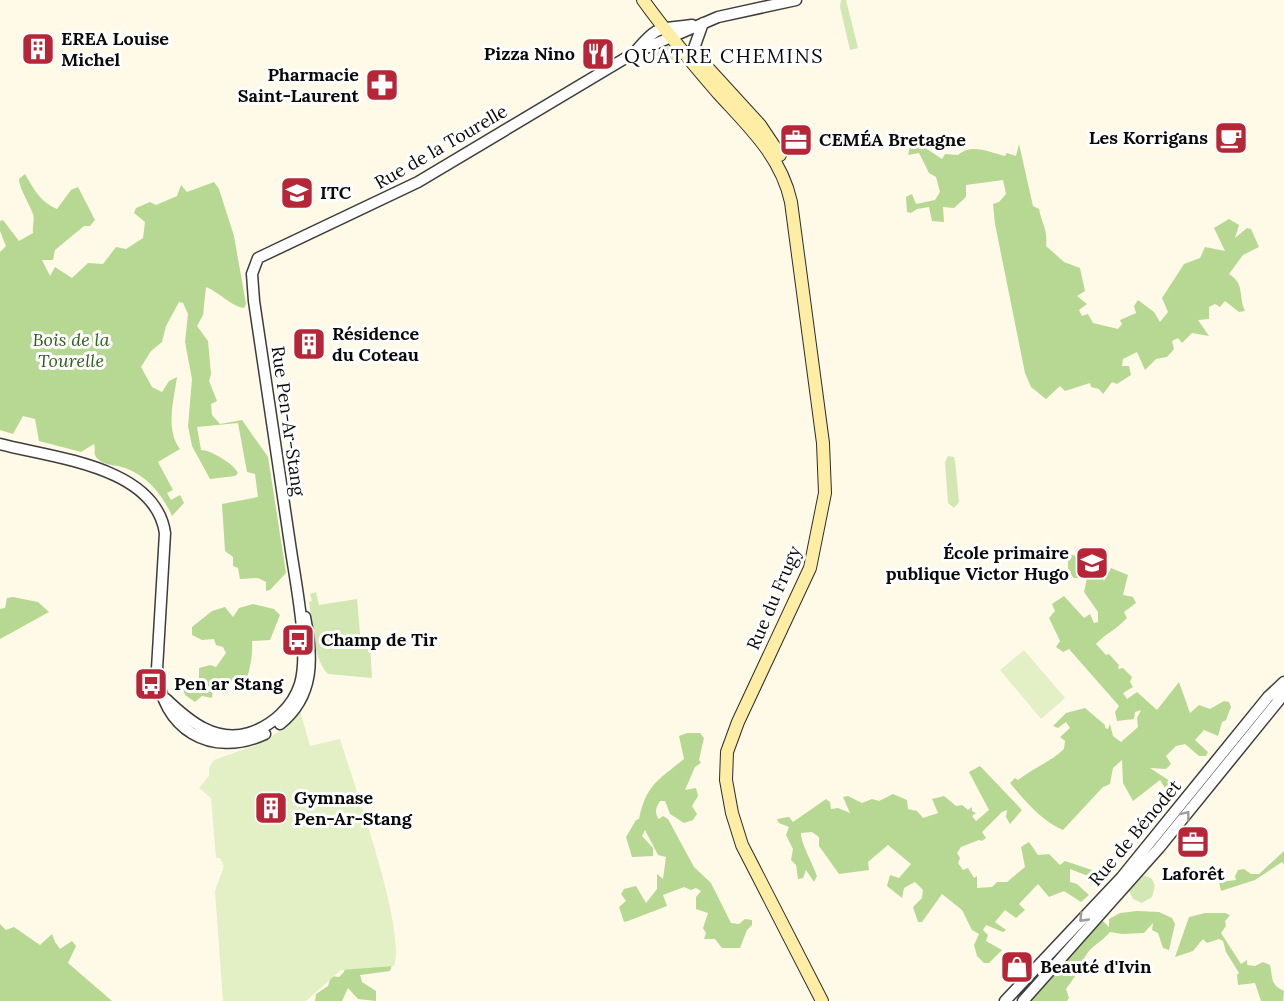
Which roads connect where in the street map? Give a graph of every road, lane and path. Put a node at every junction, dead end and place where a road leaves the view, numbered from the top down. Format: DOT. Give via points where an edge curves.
graph roads {
  1 [pos="643,0"];
  2 [pos="653,0"];
  3 [pos="796,0"];
  4 [pos="774,2"];
  5 [pos="703,23"];
  6 [pos="672,31"];
  7 [pos="693,51"];
  8 [pos="786,183"];
  9 [pos="258,258"];
  10 [pos="0,444"];
  11 [pos="1284,681"];
  12 [pos="1284,694"];
  13 [pos="822,1001"];
  14 [pos="1005,1001"];
  15 [pos="1023,1001"];
  1 -- 6 [label="main road"];
  2 -- 6 [label="main road"];
  3 -- 4 [label="street, Rue de la Tourelle"];
  4 -- 5 [label="street, Rue de la Tourelle"];
  5 -- 6 [label="street, Rue de la Tourelle"];
  5 -- 7 [label="street"];
  6 -- 7 [label="main road, Rue du Frugy"];
  6 -- 8 [label="main road, Rue du Frugy" via="771,153"];
  6 -- 9 [label="street, Rue de la Tourelle" via="418,182"];
  7 -- 8 [label="main road, Rue du Frugy" via="770,137 782,160"];
  8 -- 13 [label="main road, Rue du Frugy" via="823,443 825,493 810,568 738,722 728,752 726,780 742,845"];
  9 -- 10 [label="street, Rue Pen-Ar-Stang" via="252,276 254,301 302,648 301,677 295,696 275,719 252,732 222,735 192,722 166,699 157,669 164,525 156,506 140,490 112,474"];
  11 -- 14 [label="street, Rue de Bénodet, one-way" via="1122,878"];
  15 -- 12 [label="street, Rue de Bénodet, one-way" via="1153,855"];
}
